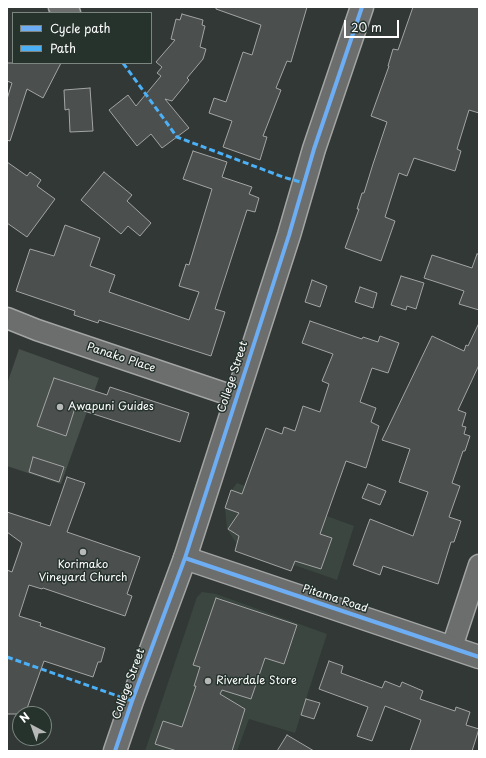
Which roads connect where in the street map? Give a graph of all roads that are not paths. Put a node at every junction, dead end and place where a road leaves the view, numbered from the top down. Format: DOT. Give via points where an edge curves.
graph roads {
  1 [pos="59,7"];
  2 [pos="362,7"];
  3 [pos="68,12"];
  4 [pos="7,318"];
  5 [pos="236,396"];
  6 [pos="185,558"];
  7 [pos="479,565"];
  8 [pos="452,647"];
  9 [pos="479,657"];
  10 [pos="115,751"];
  1 -- 3 [label="street"];
  2 -- 5 [label="main road, College Street"];
  4 -- 5 [label="street, Panako Place"];
  5 -- 6 [label="main road, College Street"];
  6 -- 8 [label="main road, Pitama Road"];
  6 -- 10 [label="main road, College Street"];
  7 -- 8 [label="street"];
  8 -- 9 [label="main road, Pitama Road"];
}
